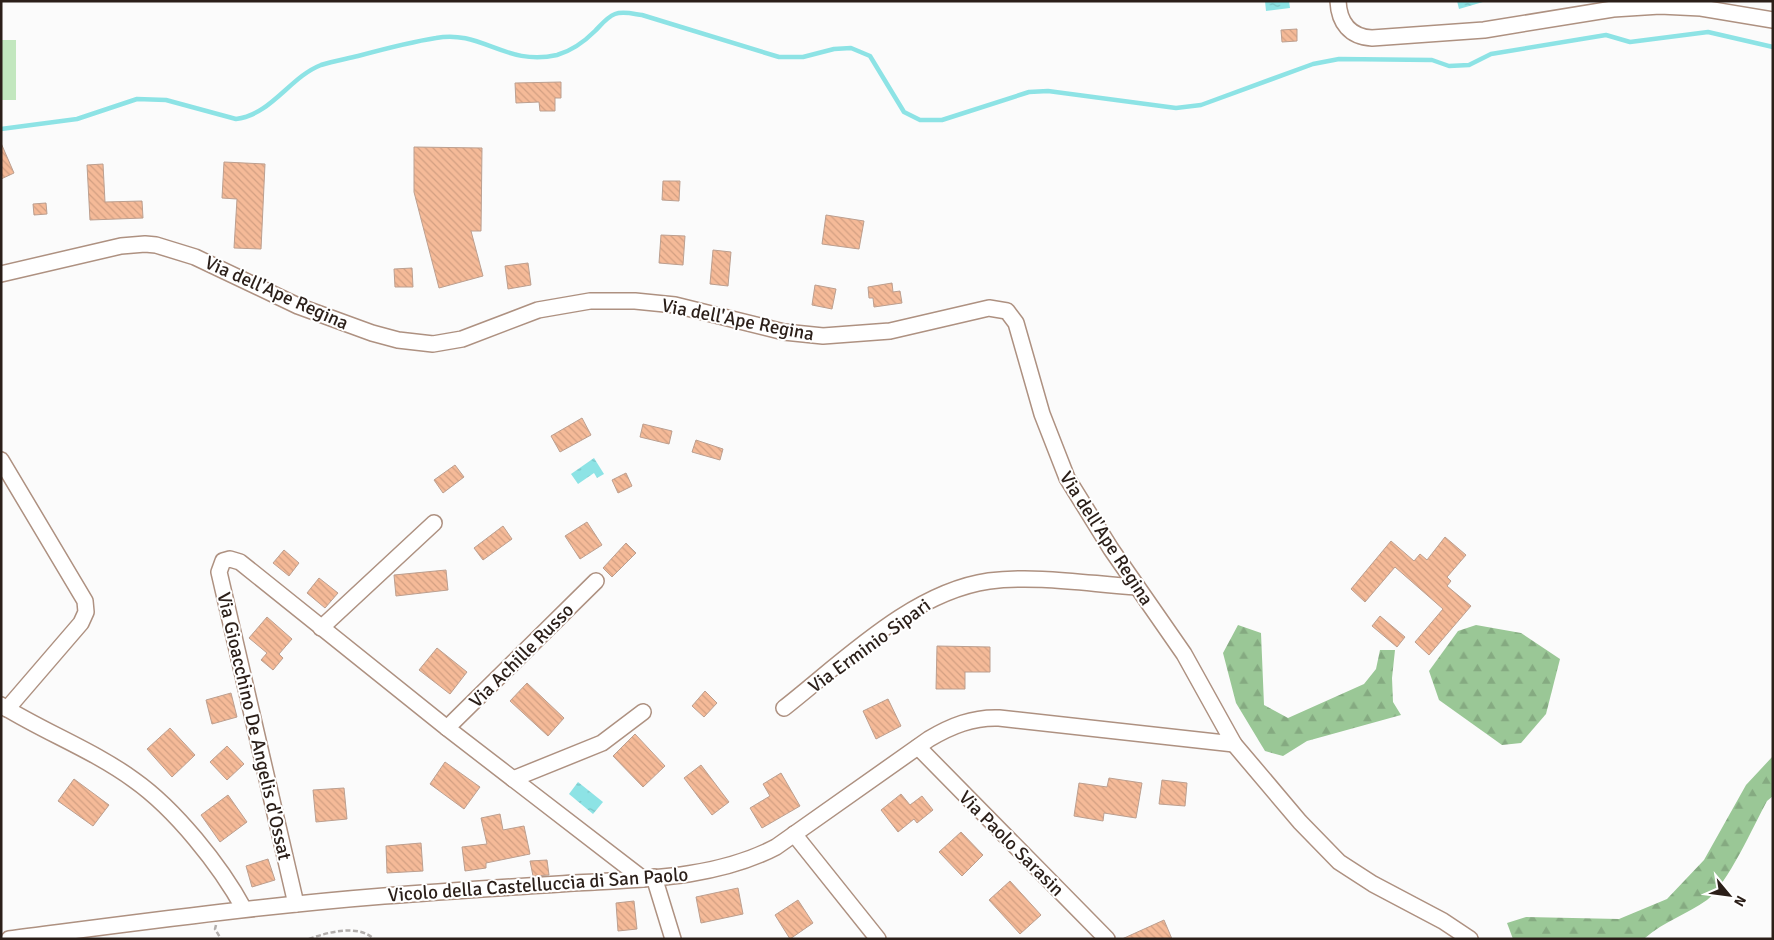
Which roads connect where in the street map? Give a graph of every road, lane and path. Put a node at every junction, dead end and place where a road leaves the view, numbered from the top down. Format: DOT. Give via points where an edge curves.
graph roads {
  1 [pos="1338,1"];
  2 [pos="1773,20"];
  3 [pos="1,274"];
  4 [pos="1,460"];
  5 [pos="434,523"];
  6 [pos="596,581"];
  7 [pos="1137,587"];
  8 [pos="321,628"];
  9 [pos="4,707"];
  10 [pos="784,708"];
  11 [pos="643,712"];
  12 [pos="447,728"];
  13 [pos="1234,744"];
  14 [pos="918,746"];
  15 [pos="513,779"];
  16 [pos="794,834"];
  17 [pos="648,878"];
  18 [pos="296,904"];
  19 [pos="244,909"];
  20 [pos="9,939"];
  21 [pos="309,939"];
  22 [pos="374,939"];
  23 [pos="673,939"];
  24 [pos="878,939"];
  25 [pos="1107,939"];
  26 [pos="1470,939"];
  1 -- 2 [label="street" via="1342,23 1356,35 1372,38 1484,30 1590,12 1660,6 1701,8"];
  3 -- 7 [label="street, Via dell'Ape Regina" via="121,246 156,245 195,257 298,306 372,333 428,343 462,339 538,310 590,301 668,304 784,332 823,336 876,333 989,308 1004,309 1016,323 1042,414 1067,478"];
  4 -- 9 [label="street" via="85,601 86,609 81,623"];
  5 -- 8 [label="street"];
  6 -- 12 [label="street, Via Achille Russo"];
  7 -- 10 [label="street, Via Erminio Sipari" via="1016,580 990,581 950,591 922,603 900,618"];
  7 -- 13 [label="street, Via dell'Ape Regina" via="1184,654"];
  8 -- 12 [label="street"];
  8 -- 18 [label="street, Via Gioacchino De Angelis d'Ossat" via="235,559 223,562 219,572"];
  9 -- 19 [label="street" via="120,771 148,791 216,864"];
  11 -- 15 [label="street" via="602,742"];
  12 -- 15 [label="street"];
  13 -- 14 [label="street, Vicolo della Castelluccia di San Paolo" via="992,718 962,723"];
  13 -- 26 [label="street, Via dell'Ape Regina" via="1300,822 1339,862"];
  14 -- 16 [label="street, Vicolo della Castelluccia di San Paolo"];
  14 -- 25 [label="street, Via Paolo Sarasin"];
  15 -- 17 [label="street"];
  16 -- 17 [label="street, Vicolo della Castelluccia di San Paolo" via="739,862"];
  16 -- 24 [label="street"];
  17 -- 18 [label="street, Vicolo della Castelluccia di San Paolo"];
  17 -- 23 [label="street"];
  18 -- 19 [label="street, Vicolo della Castelluccia di San Paolo"];
  19 -- 20 [label="street, Vicolo della Castelluccia di San Paolo"];
  21 -- 22 [label="path" via="342,930 360,932"];
}
